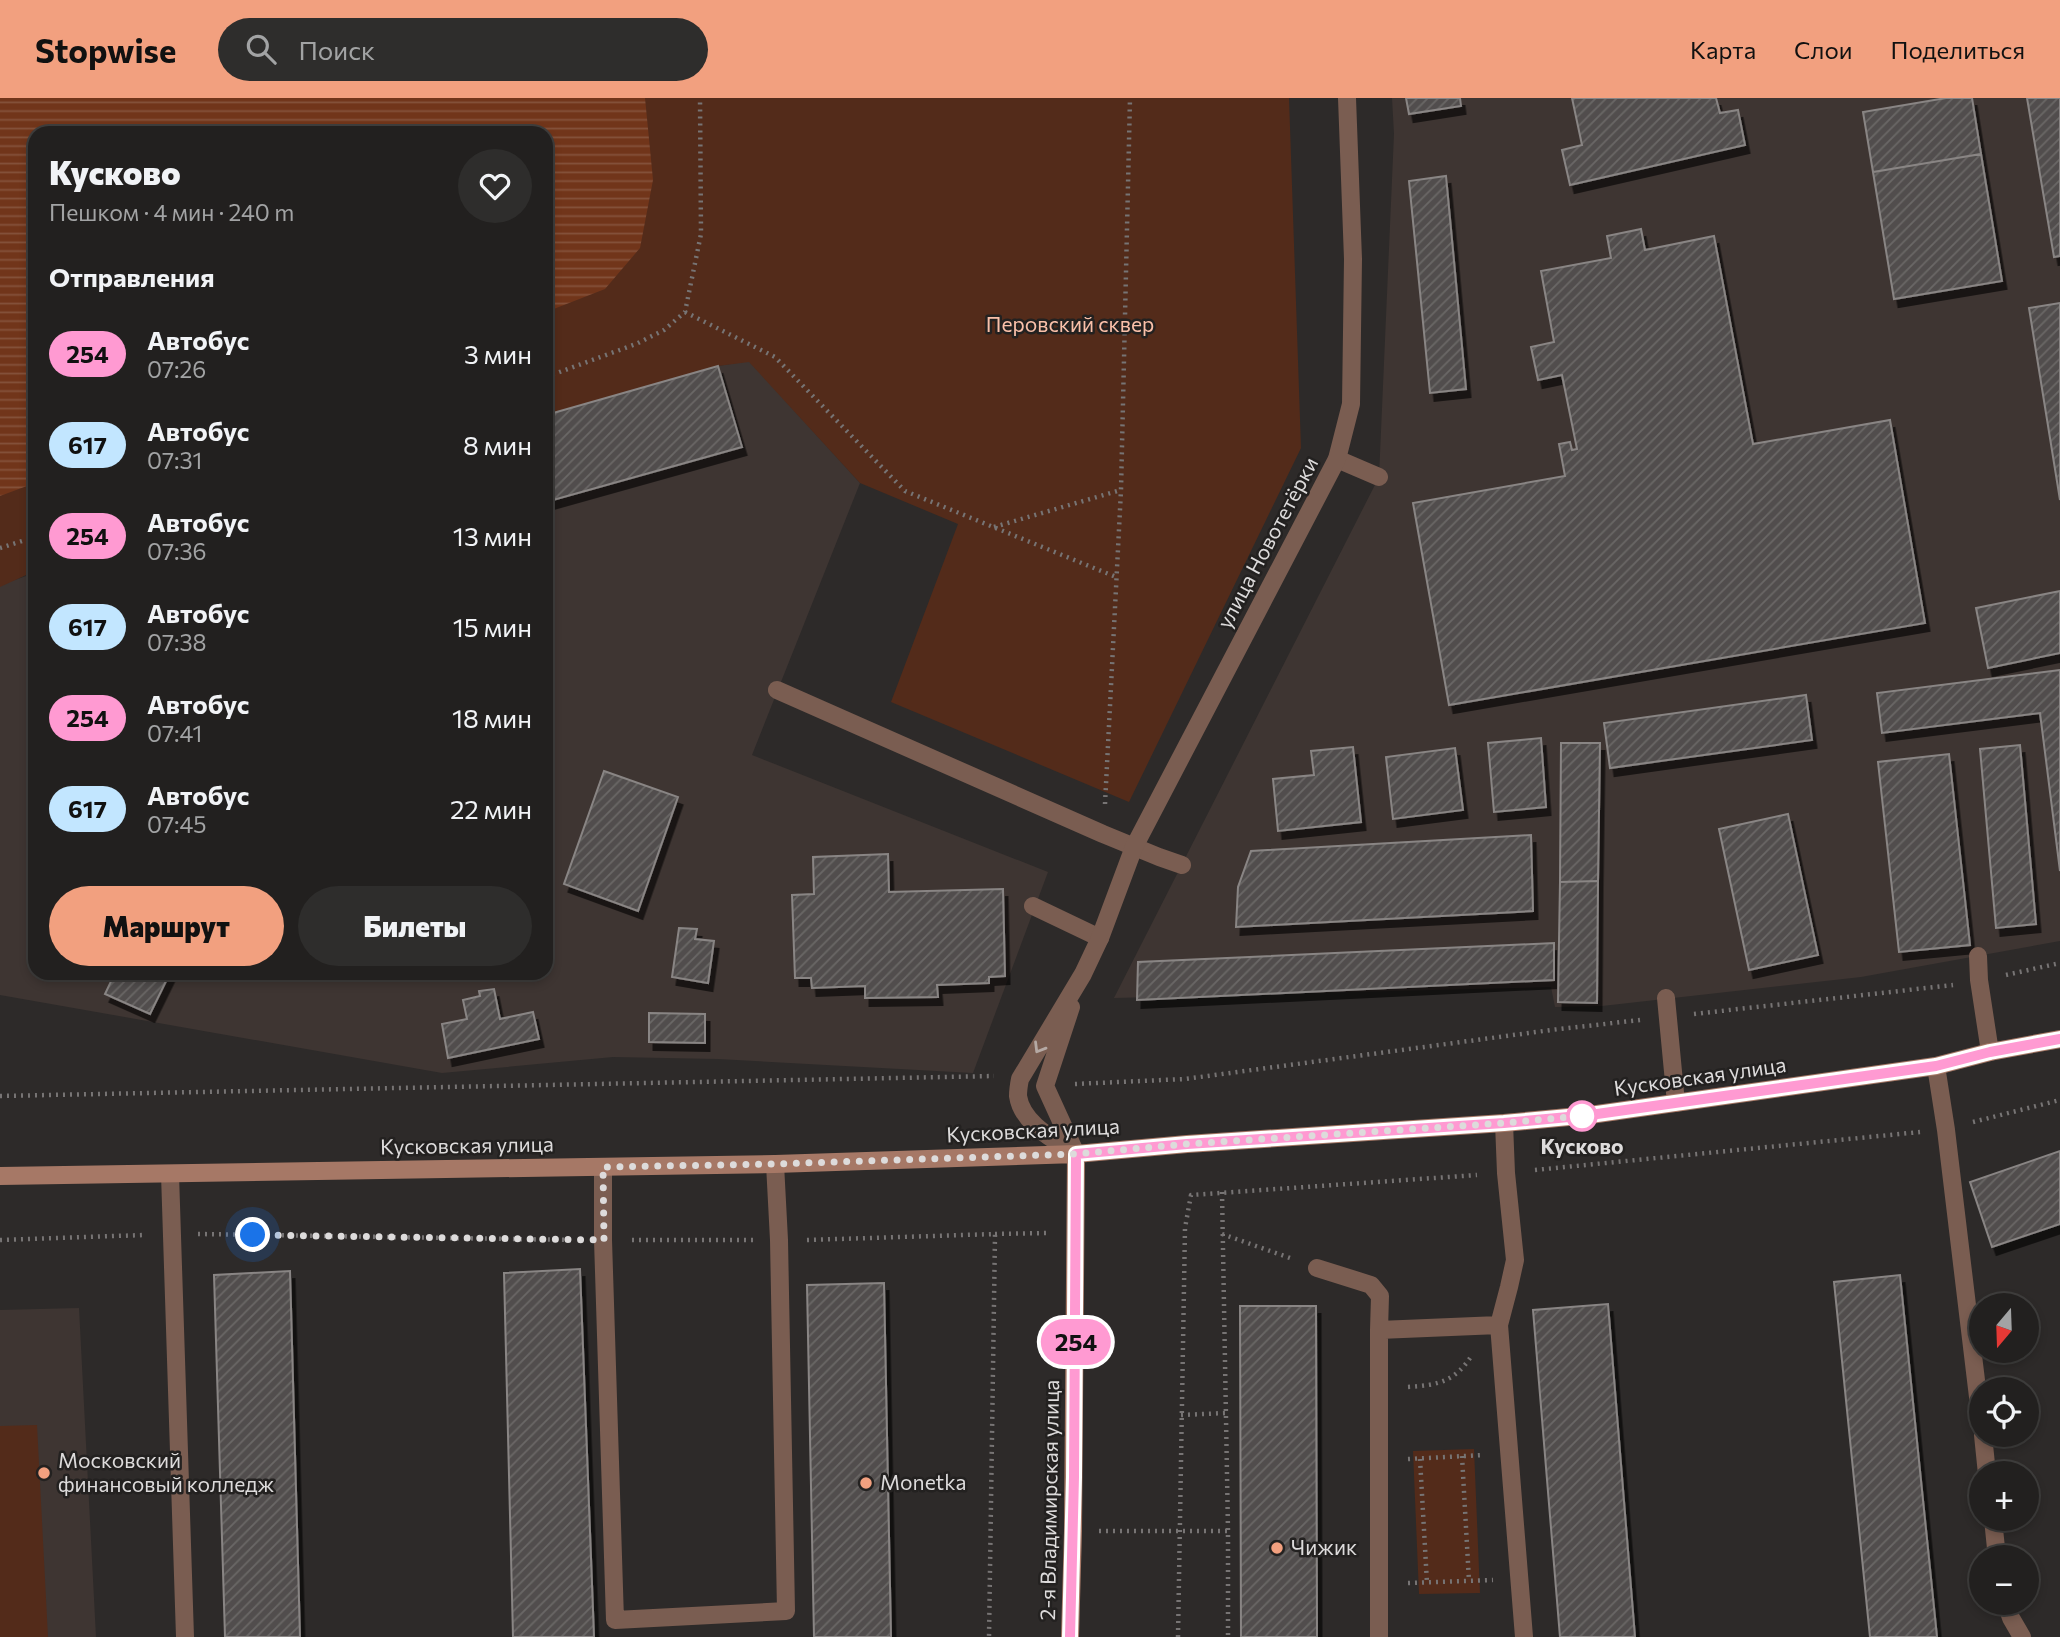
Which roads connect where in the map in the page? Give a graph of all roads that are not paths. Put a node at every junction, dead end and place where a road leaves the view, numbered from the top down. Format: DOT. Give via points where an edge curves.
graph roads {
  1 [pos="1347,98"];
  2 [pos="1337,459"];
  3 [pos="1379,477"];
  4 [pos="777,690"];
  5 [pos="1134,846"];
  6 [pos="1182,864"];
  7 [pos="1033,906"];
  8 [pos="1100,938"];
  9 [pos="1978,956"];
  10 [pos="1083,974"];
  11 [pos="1666,998"];
  12 [pos="2060,1039"];
  13 [pos="1990,1052"];
  14 [pos="1936,1066"];
  15 [pos="1676,1103"];
  16 [pos="1504,1123"];
  17 [pos="1076,1154"];
  18 [pos="775,1164"];
  19 [pos="603,1167"];
  20 [pos="170,1174"];
  21 [pos="0,1176"];
  22 [pos="1317,1268"];
  23 [pos="1495,1326"];
  24 [pos="1379,1330"];
  25 [pos="1976,1377"];
  26 [pos="2010,1615"];
  27 [pos="186,1637"];
  28 [pos="1070,1637"];
  29 [pos="1379,1637"];
  30 [pos="1524,1637"];
  31 [pos="2022,1637"];
  1 -- 2 [label="street, улица Новотетёрки" via="1353,259 1350,404"];
  2 -- 3 [label="street"];
  2 -- 5 [label="street, улица Новотетёрки"];
  4 -- 5 [label="street"];
  5 -- 6 [label="street"];
  5 -- 8 [label="street, улица Новотетёрки"];
  7 -- 8 [label="street"];
  8 -- 10 [label="street, улица Новотетёрки"];
  9 -- 13 [label="street"];
  10 -- 17 [label="street, улица Новотетёрки" via="1045,1086"];
  10 -- 17 [label="street, улица Новотетёрки, one-way" via="1020,1079 1018,1095 1023,1112"];
  11 -- 15 [label="street"];
  12 -- 13 [label="street, Кусковская улица"];
  13 -- 14 [label="street, Кусковская улица"];
  14 -- 15 [label="street, Кусковская улица"];
  14 -- 25 [label="street"];
  15 -- 16 [label="street, Кусковская улица"];
  16 -- 17 [label="street, Кусковская улица"];
  16 -- 23 [label="street" via="1515,1260"];
  17 -- 18 [label="street, Кусковская улица"];
  17 -- 28 [label="street, 2-я Владимирская улица"];
  18 -- 19 [label="street, Кусковская улица"];
  18 -- 19 [label="street" via="786,1611 615,1620"];
  19 -- 20 [label="street, Кусковская улица"];
  20 -- 21 [label="street, Кусковская улица"];
  20 -- 27 [label="street"];
  22 -- 24 [label="street" via="1371,1285 1380,1296"];
  23 -- 24 [label="street"];
  23 -- 30 [label="street"];
  24 -- 29 [label="street"];
  26 -- 31 [label="street"];
}
